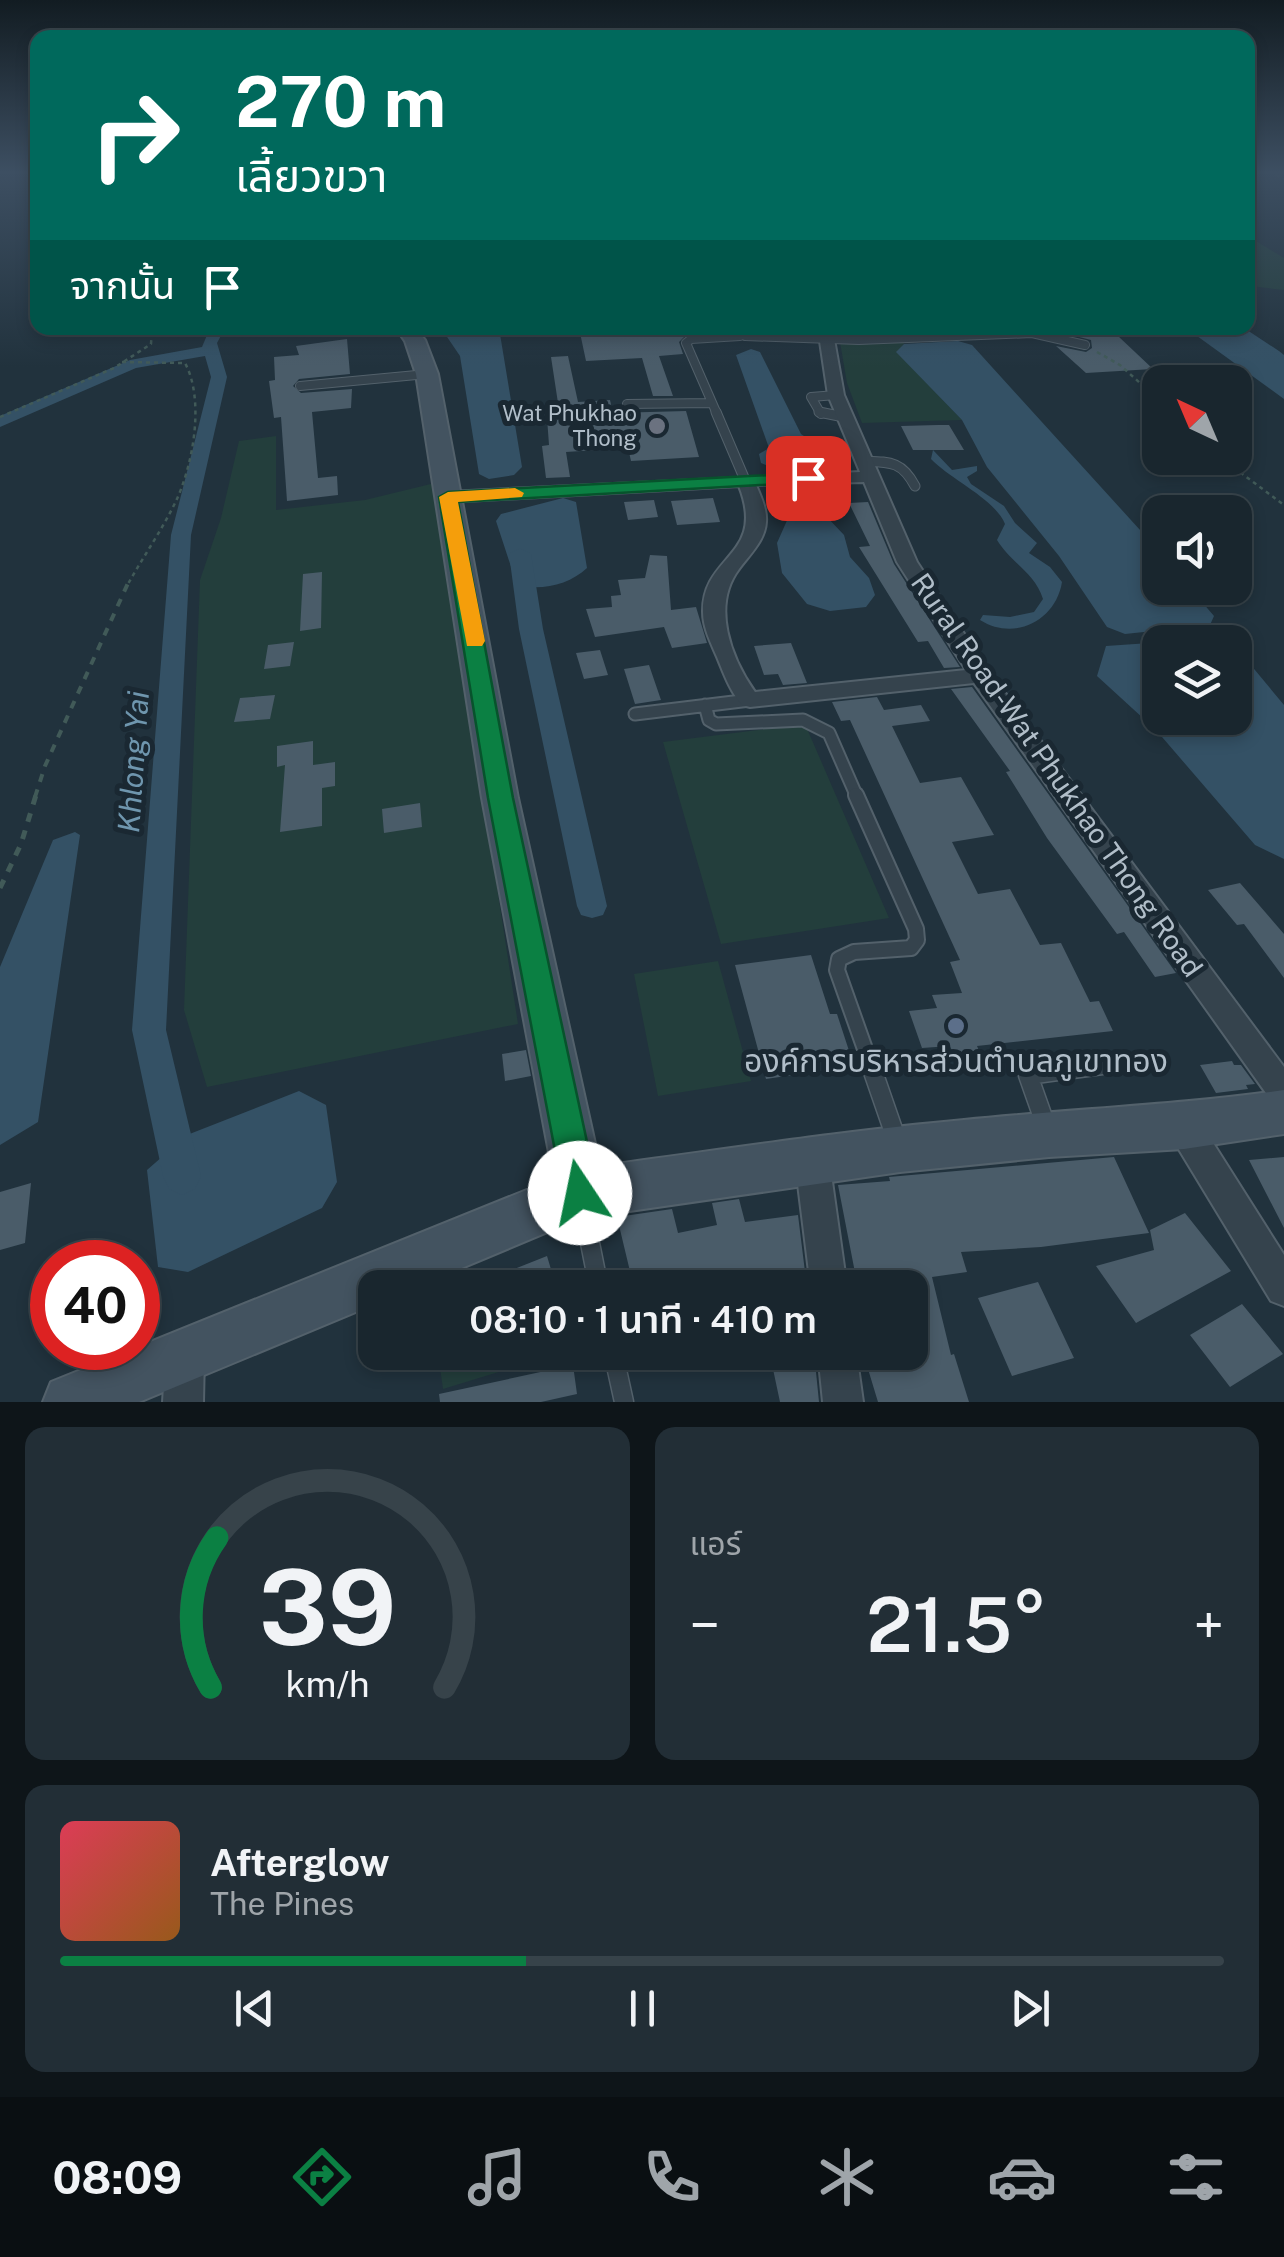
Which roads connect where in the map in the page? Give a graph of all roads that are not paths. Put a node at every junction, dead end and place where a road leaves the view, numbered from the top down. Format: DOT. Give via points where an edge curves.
graph roads {
  1 [pos="410,335"];
  2 [pos="700,335"];
  3 [pos="772,335"];
  4 [pos="825,335"];
  5 [pos="1041,335"];
  6 [pos="745,336"];
  7 [pos="701,338"];
  8 [pos="1084,345"];
  9 [pos="426,374"];
  10 [pos="300,386"];
  11 [pos="836,395"];
  12 [pos="711,403"];
  13 [pos="627,404"];
  14 [pos="844,417"];
  15 [pos="866,469"];
  16 [pos="746,480"];
  17 [pos="915,486"];
  18 [pos="448,497"];
  19 [pos="980,674"];
  20 [pos="750,700"];
  21 [pos="704,705"];
  22 [pos="635,714"];
  23 [pos="1102,1065"];
  24 [pos="1284,1092"];
  25 [pos="1284,1112"];
  26 [pos="1184,1127"];
  27 [pos="1050,1134"];
  28 [pos="900,1149"];
  29 [pos="812,1160"];
  30 [pos="580,1193"];
  31 [pos="595,1270"];
  32 [pos="826,1270"];
  33 [pos="1284,1288"];
  34 [pos="617,1370"];
  35 [pos="839,1370"];
  36 [pos="184,1378"];
  37 [pos="85,1399"];
  38 [pos="624,1402"];
  39 [pos="843,1402"];
  1 -- 9 [label="street"];
  2 -- 7 [label="lane"];
  3 -- 6 [label="lane"];
  4 -- 11 [label="street, Rural Road-Wat Phukhao Thong Road"];
  5 -- 8 [label="lane"];
  6 -- 7 [label="lane"];
  7 -- 12 [label="lane" via="686,343"];
  9 -- 10 [label="lane"];
  9 -- 18 [label="street"];
  11 -- 14 [label="street, Rural Road-Wat Phukhao Thong Road"];
  11 -- 14 [label="lane" via="811,397 821,416"];
  12 -- 13 [label="lane"];
  12 -- 16 [label="lane"];
  14 -- 15 [label="street, Rural Road-Wat Phukhao Thong Road"];
  15 -- 16 [label="street"];
  15 -- 17 [label="lane" via="894,462 906,468"];
  15 -- 19 [label="street, Rural Road-Wat Phukhao Thong Road" via="907,562"];
  16 -- 18 [label="street"];
  16 -- 20 [label="street" via="760,518 712,608"];
  18 -- 30 [label="street"];
  19 -- 20 [label="street"];
  19 -- 24 [label="street, Rural Road-Wat Phukhao Thong Road"];
  20 -- 21 [label="lane"];
  21 -- 22 [label="lane"];
  21 -- 28 [label="lane" via="716,724 803,720 829,733 918,940 910,948 854,952 840,959 837,970"];
  23 -- 27 [label="lane" via="1028,1074"];
  25 -- 26 [label="street"];
  26 -- 27 [label="street"];
  26 -- 33 [label="street"];
  27 -- 28 [label="street"];
  28 -- 29 [label="street"];
  29 -- 30 [label="street"];
  29 -- 32 [label="street"];
  30 -- 31 [label="lane"];
  30 -- 36 [label="street"];
  34 -- 38 [label="lane"];
  35 -- 39 [label="street"];
  36 -- 37 [label="street"];
}
